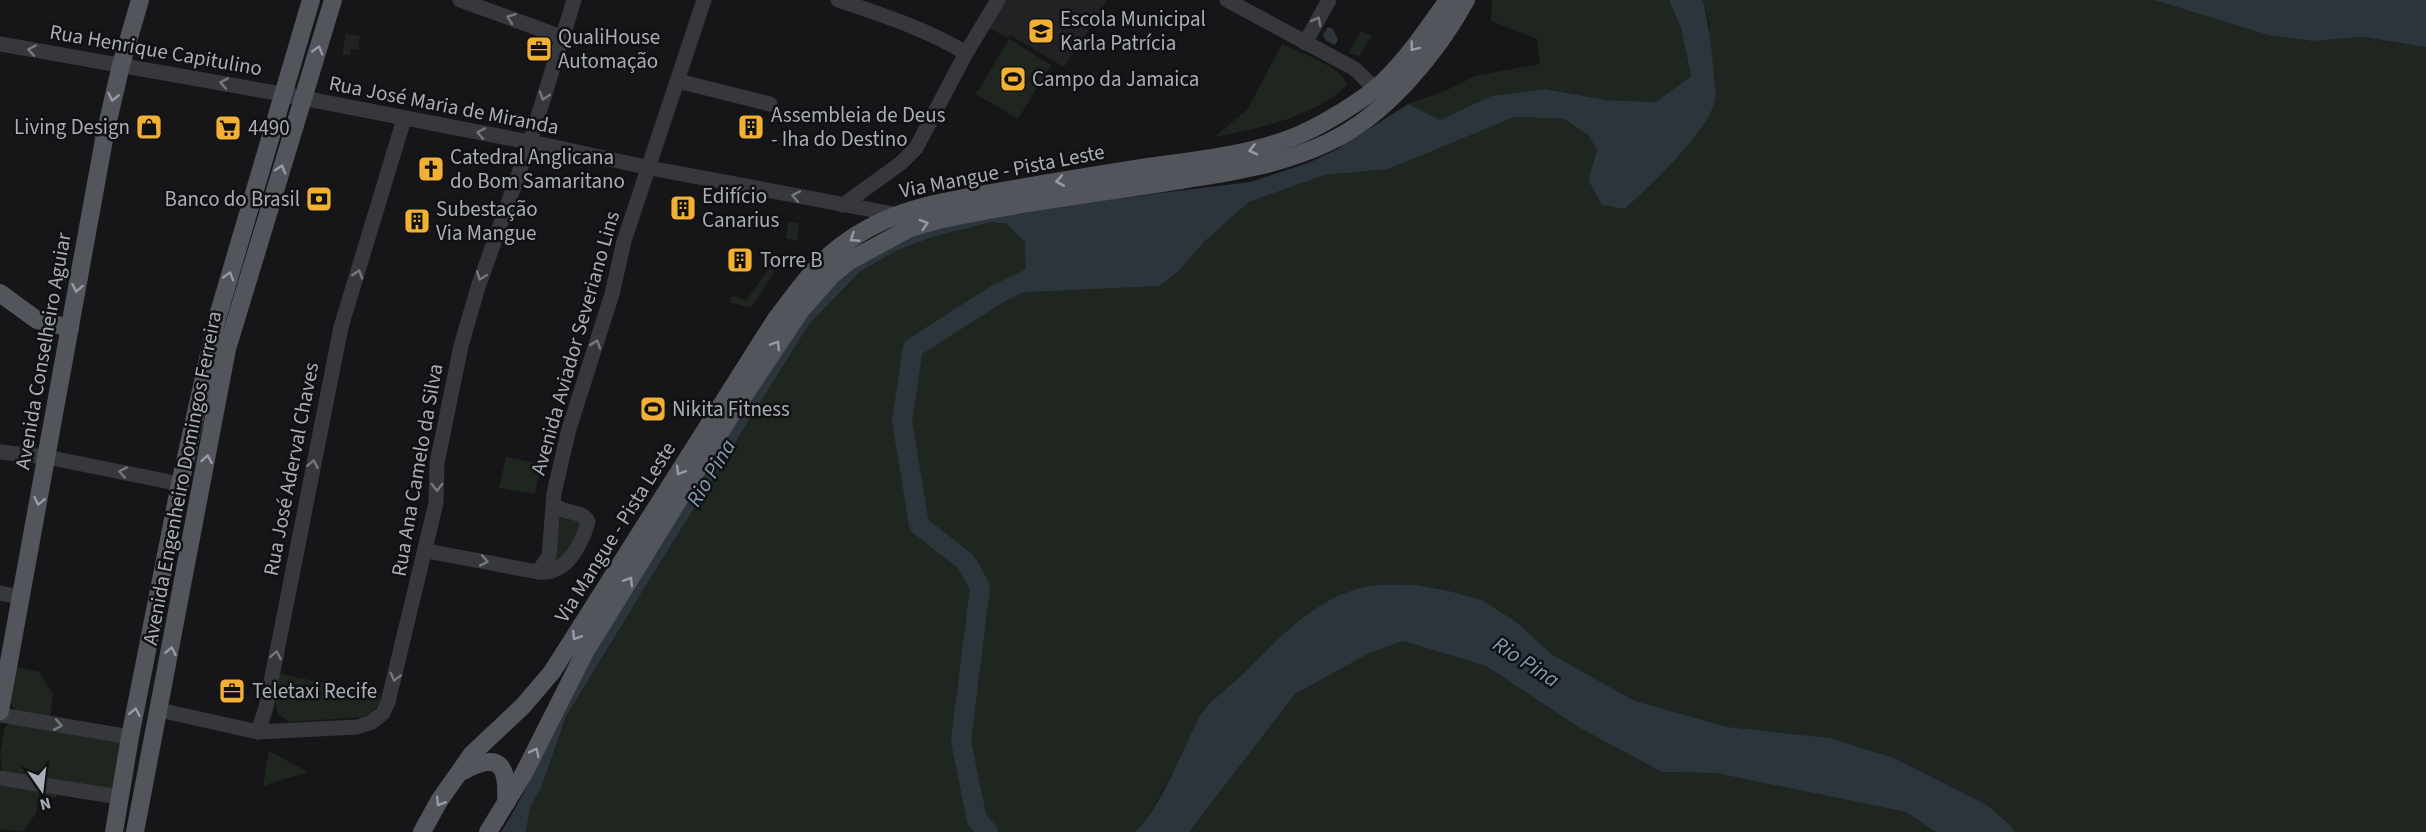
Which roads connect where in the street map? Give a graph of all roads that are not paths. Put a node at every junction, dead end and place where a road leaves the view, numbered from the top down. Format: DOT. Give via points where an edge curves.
graph roads {
  1 [pos="140,0"];
  2 [pos="311,0"];
  3 [pos="333,0"];
  4 [pos="460,0"];
  5 [pos="574,0"];
  6 [pos="704,0"];
  7 [pos="838,0"];
  8 [pos="998,0"];
  9 [pos="1227,0"];
  10 [pos="1329,0"];
  11 [pos="1448,0"];
  12 [pos="1466,0"];
  13 [pos="562,37"];
  14 [pos="1305,43"];
  15 [pos="0,44"];
  16 [pos="966,53"];
  17 [pos="121,64"];
  18 [pos="678,81"];
  19 [pos="1375,88"];
  20 [pos="282,94"];
  21 [pos="303,99"];
  22 [pos="770,104"];
  23 [pos="404,119"];
  24 [pos="530,142"];
  25 [pos="650,168"];
  26 [pos="848,206"];
  27 [pos="894,214"];
  28 [pos="0,293"];
  29 [pos="70,328"];
  30 [pos="4,450"];
  31 [pos="47,457"];
  32 [pos="180,484"];
  33 [pos="554,504"];
  34 [pos="427,550"];
  35 [pos="542,567"];
  36 [pos="0,593"];
  37 [pos="20,597"];
  38 [pos="266,707"];
  39 [pos="159,710"];
  40 [pos="0,713"];
  41 [pos="288,731"];
  42 [pos="258,732"];
  43 [pos="130,737"];
  44 [pos="459,773"];
  45 [pos="0,778"];
  46 [pos="119,797"];
  47 [pos="506,803"];
  48 [pos="114,832"];
  49 [pos="135,832"];
  50 [pos="422,832"];
  51 [pos="488,832"];
  1 -- 17 [label="main road, Avenida Conselheiro Aguiar"];
  2 -- 20 [label="main road, Avenida Engenheiro Domingos Ferreira"];
  21 -- 3 [label="main road, Avenida Engenheiro Domingos Ferreira, one-way"];
  13 -- 4 [label="street, one-way"];
  5 -- 13 [label="street, Rua Ana Camelo da Silva"];
  6 -- 18 [label="street, Avenida Aviador Severiano Lins"];
  7 -- 16 [label="street" via="948,41"];
  8 -- 16 [label="street"];
  9 -- 14 [label="street"];
  14 -- 10 [label="street, one-way"];
  11 -- 19 [label="main road, Via Mangue - Pista Leste, one-way" via="1413,49"];
  47 -- 12 [label="main road, one-way" via="585,652 729,418 801,310 832,275 881,242 938,220 1239,171 1331,142 1387,101 1439,44"];
  13 -- 24 [label="street, Rua Ana Camelo da Silva, one-way"];
  14 -- 19 [label="street" via="1355,69"];
  17 -- 15 [label="street, Rua Henrique Capitulino, one-way"];
  16 -- 26 [label="street" via="910,156"];
  20 -- 17 [label="street, Rua Henrique Capitulino, one-way"];
  17 -- 29 [label="main road, Avenida Conselheiro Aguiar, one-way"];
  18 -- 22 [label="street"];
  18 -- 25 [label="street, Avenida Aviador Severiano Lins"];
  19 -- 27 [label="main road, Via Mangue - Pista Leste, one-way" via="1299,135 1246,152 1062,180"];
  20 -- 21 [label="street, Rua Henrique Capitulino"];
  32 -- 20 [label="main road, Avenida Engenheiro Domingos Ferreira, one-way" via="217,319"];
  21 -- 23 [label="street, Rua José Maria de Miranda"];
  39 -- 21 [label="main road, Avenida Engenheiro Domingos Ferreira, one-way" via="227,350"];
  24 -- 23 [label="street, Rua José Maria de Miranda, one-way"];
  38 -- 23 [label="street, Rua José Aderval Chaves, one-way" via="341,327"];
  24 -- 25 [label="street, Rua José Maria de Miranda"];
  24 -- 34 [label="street, Rua Ana Camelo da Silva, one-way" via="477,287 461,346 439,452 436,503"];
  26 -- 25 [label="street, Rua José Maria de Miranda, one-way"];
  33 -- 25 [label="street, Avenida Aviador Severiano Lins, one-way" via="569,429 612,294 624,241"];
  26 -- 27 [label="street, Rua José Maria de Miranda"];
  27 -- 44 [label="main road, Via Mangue - Pista Leste, one-way" via="833,252 789,302 552,672 472,754"];
  28 -- 29 [label="main road" via="37,320"];
  29 -- 31 [label="main road, Avenida Conselheiro Aguiar"];
  30 -- 31 [label="street"];
  32 -- 31 [label="street, one-way"];
  31 -- 37 [label="main road, Avenida Conselheiro Aguiar, one-way"];
  43 -- 32 [label="main road, Avenida Engenheiro Domingos Ferreira, one-way"];
  33 -- 35 [label="street, Avenida Aviador Severiano Lins" via="549,556"];
  33 -- 35 [label="street" via="558,509 583,515 588,522 566,563 554,572"];
  34 -- 35 [label="street, one-way"];
  34 -- 41 [label="street, Rua Ana Camelo da Silva, one-way" via="383,713 357,727"];
  36 -- 37 [label="street"];
  37 -- 40 [label="main road, Avenida Conselheiro Aguiar"];
  38 -- 41 [label="street"];
  38 -- 42 [label="street, Rua José Aderval Chaves"];
  39 -- 42 [label="street"];
  39 -- 49 [label="main road, Avenida Engenheiro Domingos Ferreira"];
  40 -- 43 [label="street, one-way"];
  41 -- 42 [label="street, Rua Ana Camelo da Silva"];
  43 -- 46 [label="main road, Avenida Engenheiro Domingos Ferreira"];
  44 -- 47 [label="main road" via="479,762 498,764 506,776"];
  44 -- 50 [label="main road, Via Mangue - Pista Leste, one-way"];
  45 -- 46 [label="street"];
  46 -- 48 [label="main road, Avenida Engenheiro Domingos Ferreira"];
  47 -- 51 [label="main road"];
}
